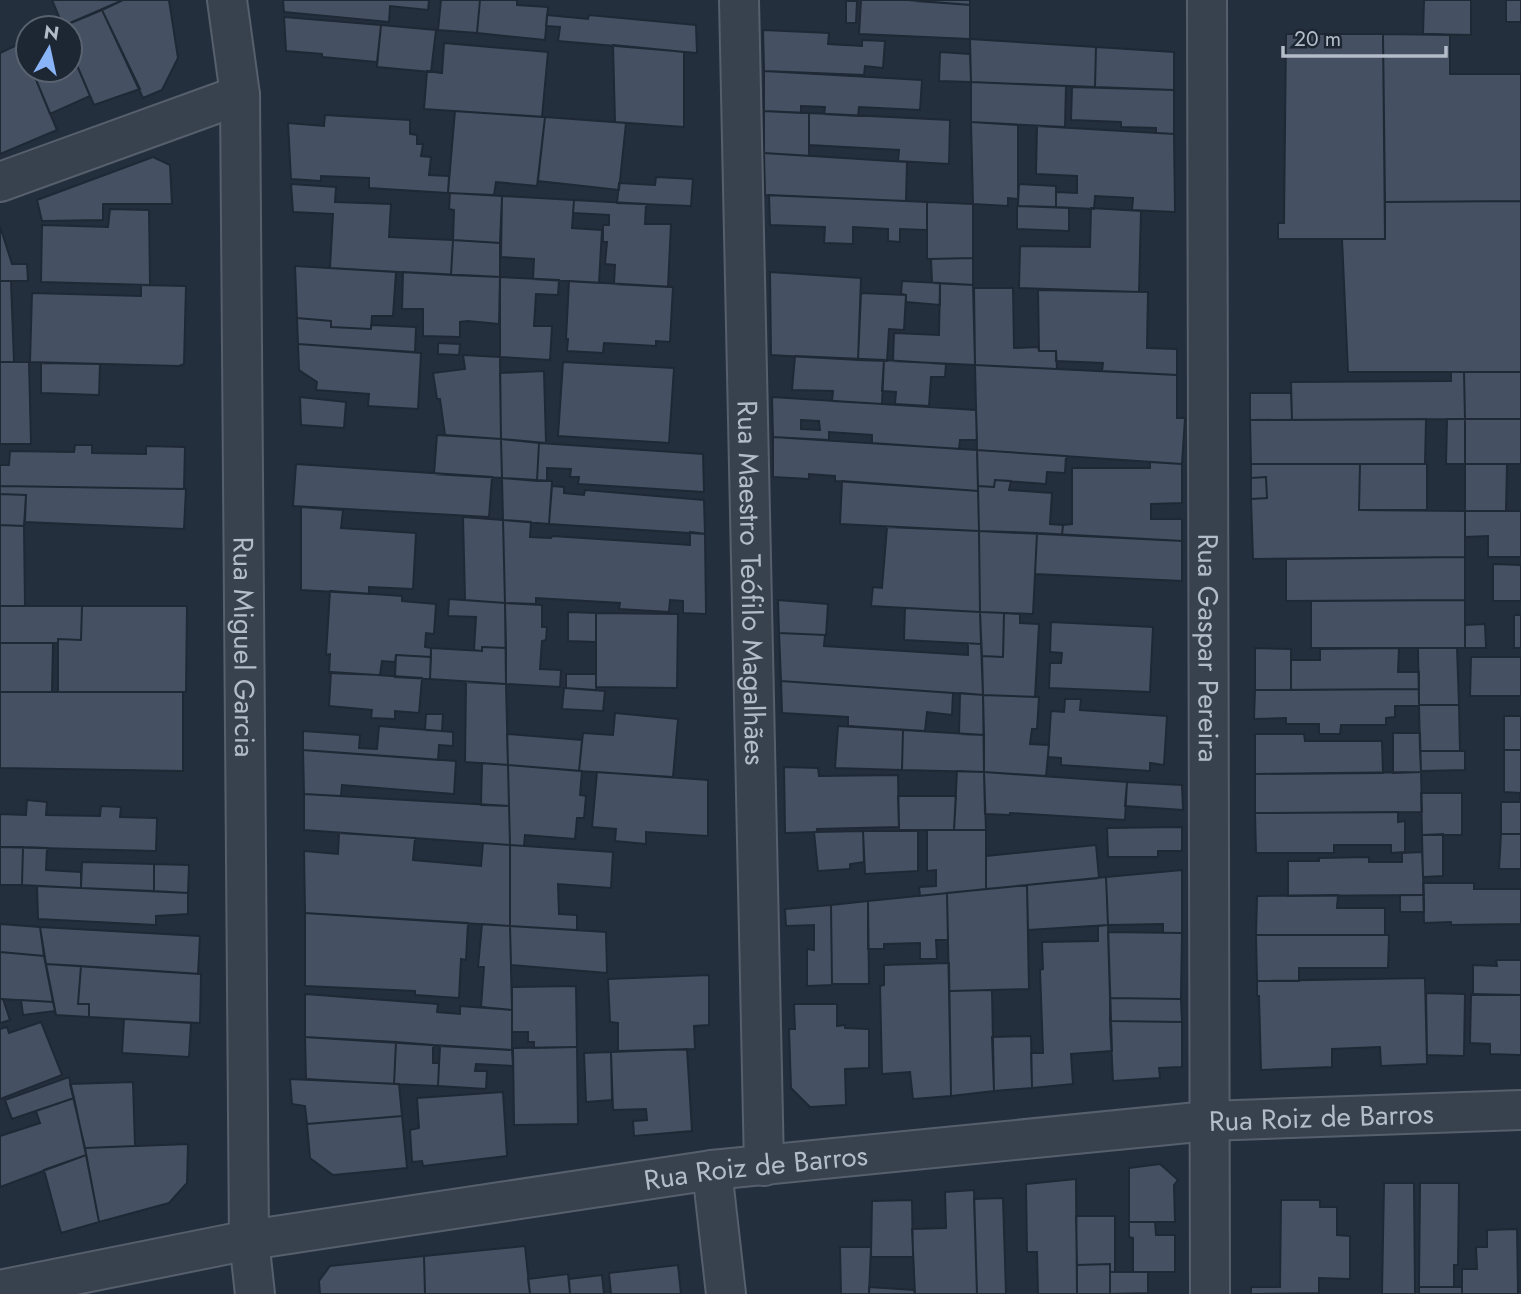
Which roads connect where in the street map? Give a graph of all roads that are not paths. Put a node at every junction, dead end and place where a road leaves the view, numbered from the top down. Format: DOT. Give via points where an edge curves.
graph roads {
  1 [pos="227,0"];
  2 [pos="739,0"];
  3 [pos="1207,0"];
  4 [pos="240,96"];
  5 [pos="0,182"];
  6 [pos="1521,1110"];
  7 [pos="1208,1121"];
  8 [pos="764,1166"];
  9 [pos="712,1170"];
  10 [pos="249,1240"];
  11 [pos="0,1290"];
  12 [pos="255,1294"];
  13 [pos="726,1294"];
  14 [pos="1210,1294"];
  1 -- 4 [label="street, Rua Miguel Garcia"];
  2 -- 8 [label="street, Rua Maestro Teófilo Magalhães"];
  3 -- 7 [label="street, Rua Gaspar Pereira"];
  4 -- 5 [label="street"];
  4 -- 10 [label="street, Rua Miguel Garcia"];
  6 -- 7 [label="street, Rua Roiz de Barros"];
  7 -- 8 [label="street, Rua Roiz de Barros"];
  7 -- 14 [label="street, Rua Gaspar Pereira"];
  8 -- 9 [label="street, Rua Roiz de Barros"];
  9 -- 10 [label="street, Rua Roiz de Barros"];
  9 -- 13 [label="street"];
  10 -- 11 [label="street, Rua Roiz de Barros"];
  10 -- 12 [label="street, Rua Miguel Garcia"];
}
